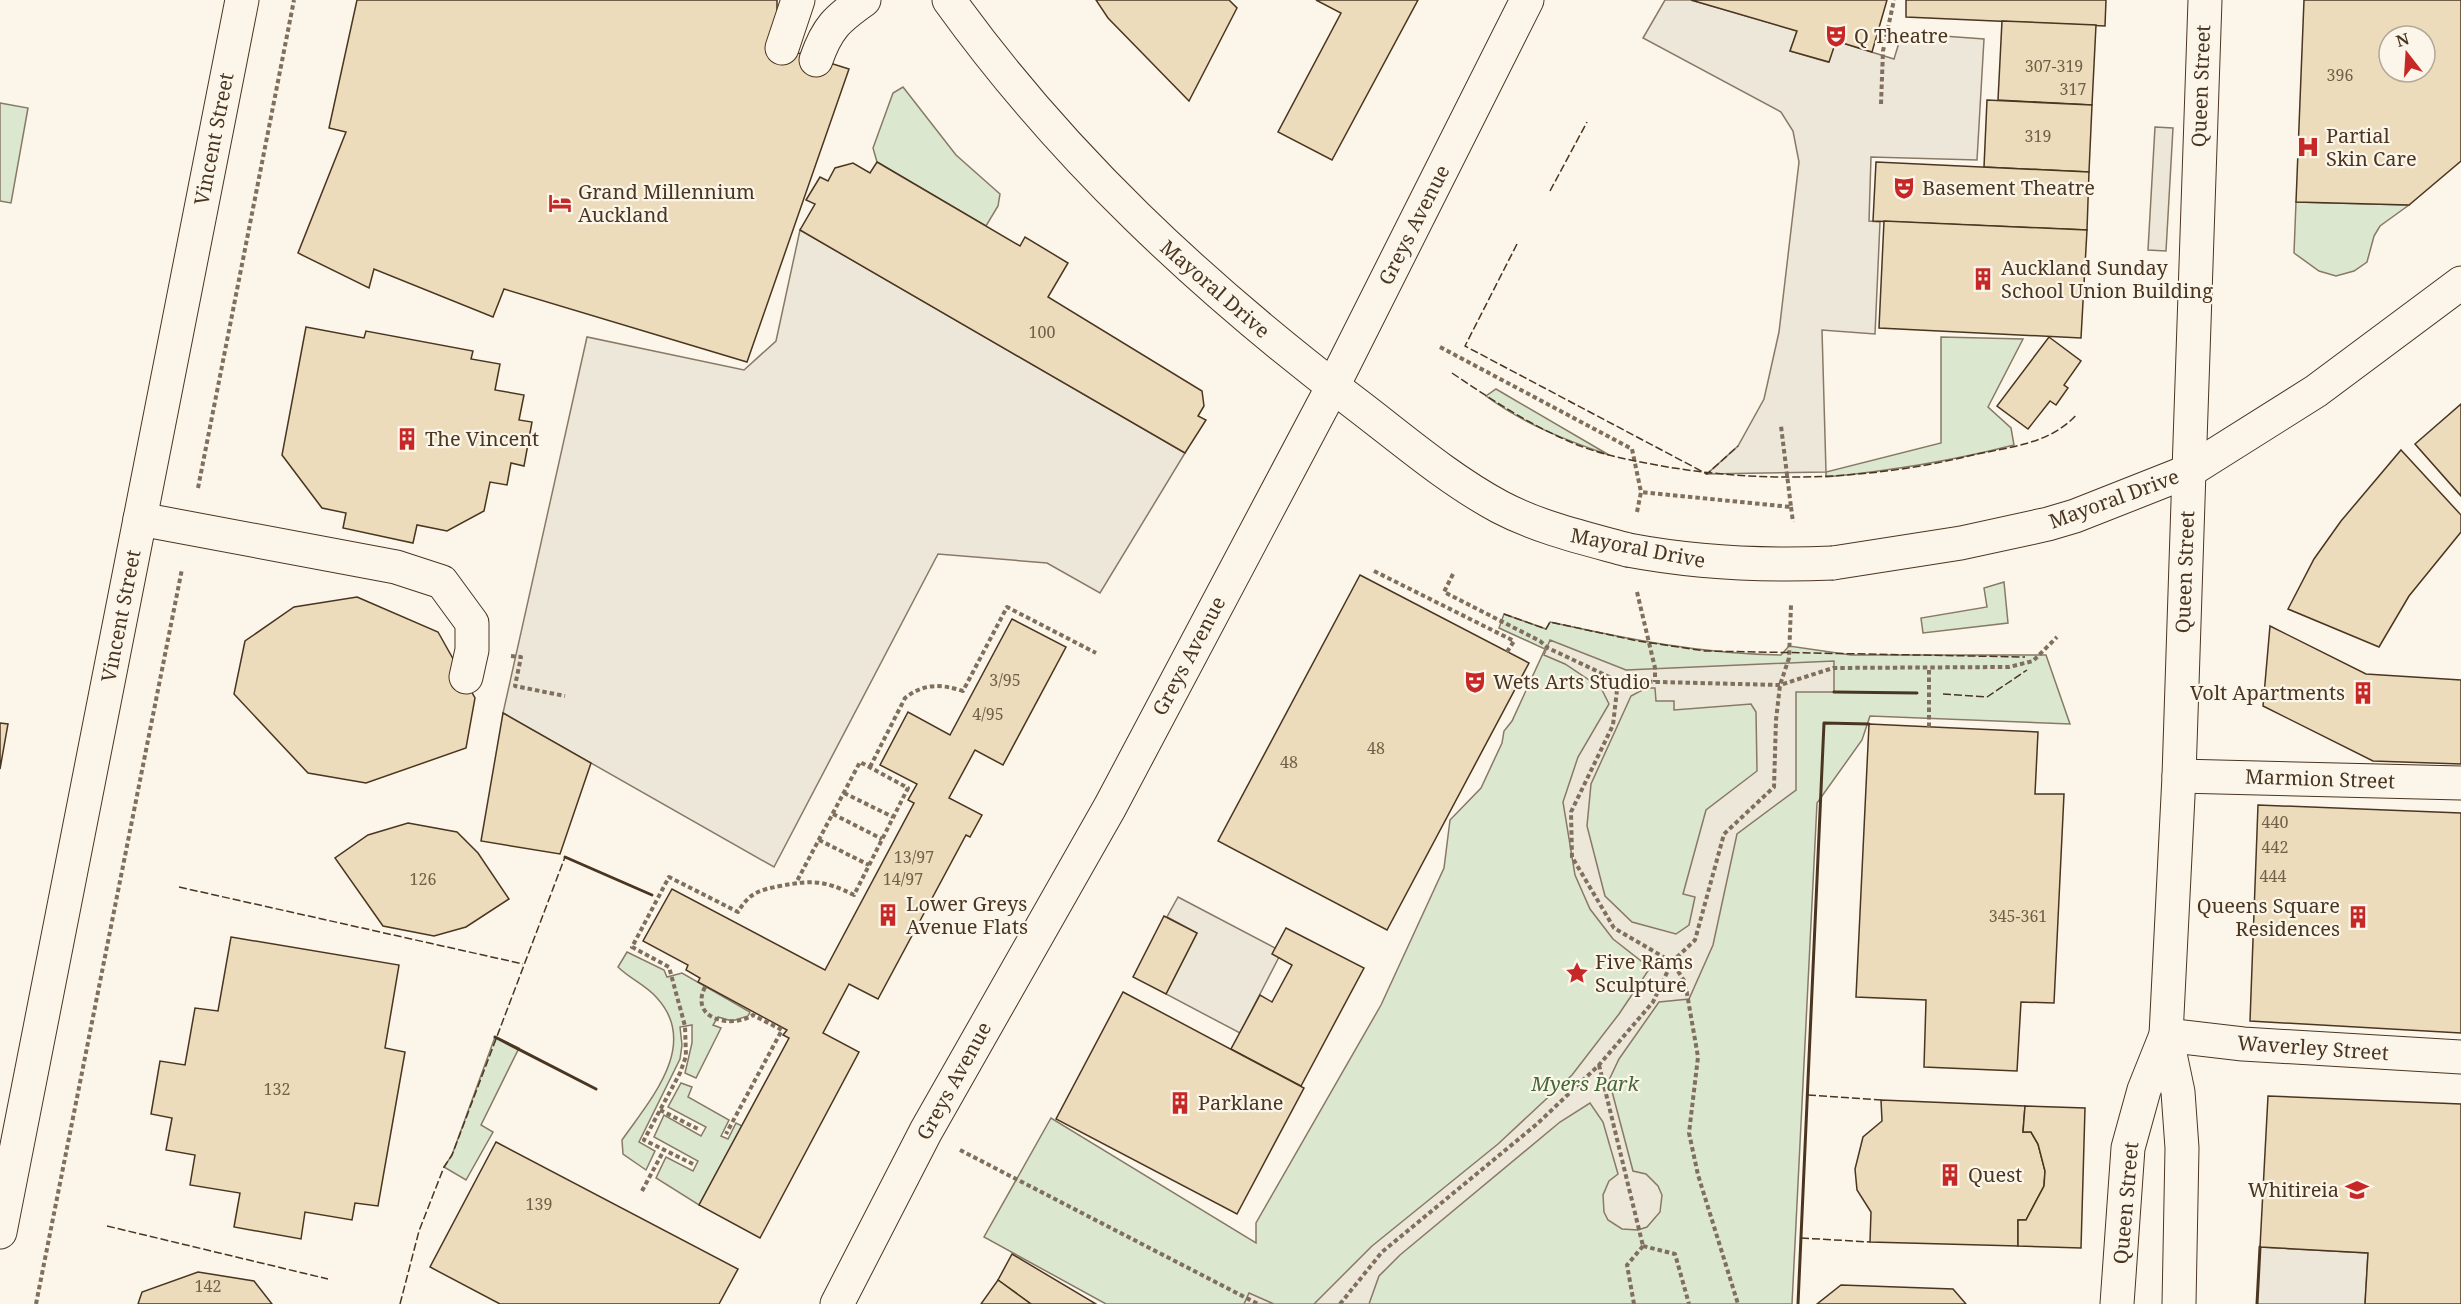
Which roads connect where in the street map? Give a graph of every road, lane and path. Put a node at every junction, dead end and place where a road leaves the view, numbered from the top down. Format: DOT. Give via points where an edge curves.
graph roads {
  1 [pos="242,0"];
  2 [pos="294,0"];
  3 [pos="798,0"];
  4 [pos="864,0"];
  5 [pos="949,0"];
  6 [pos="1527,0"];
  7 [pos="1894,0"];
  8 [pos="2205,0"];
  9 [pos="782,48"];
  10 [pos="816,60"];
  11 [pos="1881,104"];
  12 [pos="2461,283"];
  13 [pos="1440,347"];
  14 [pos="1333,386"];
  15 [pos="2188,471"];
  16 [pos="1641,492"];
  17 [pos="140,519"];
  18 [pos="190,529"];
  19 [pos="1374,572"];
  20 [pos="1453,574"];
  21 [pos="1635,587"];
  22 [pos="2057,637"];
  23 [pos="1508,652"];
  24 [pos="1096,653"];
  25 [pos="1789,658"];
  26 [pos="469,663"];
  27 [pos="1929,668"];
  28 [pos="1618,681"];
  29 [pos="1655,682"];
  30 [pos="1780,685"];
  31 [pos="565,696"];
  32 [pos="1929,727"];
  33 [pos="870,767"];
  34 [pos="2179,776"];
  35 [pos="2461,783"];
  36 [pos="844,793"];
  37 [pos="833,814"];
  38 [pos="893,817"];
  39 [pos="882,839"];
  40 [pos="819,840"];
  41 [pos="869,865"];
  42 [pos="797,881"];
  43 [pos="1672,962"];
  44 [pos="705,987"];
  45 [pos="2166,1035"];
  46 [pos="2461,1057"];
  47 [pos="1599,1065"];
  48 [pos="660,1110"];
  49 [pos="698,1129"];
  50 [pos="726,1134"];
  51 [pos="664,1150"];
  52 [pos="693,1164"];
  53 [pos="994,1169"];
  54 [pos="642,1191"];
  55 [pos="0,1232"];
  56 [pos="1643,1246"];
  57 [pos="36,1304"];
  58 [pos="837,1304"];
  59 [pos="1258,1304"];
  60 [pos="1340,1304"];
  61 [pos="1634,1304"];
  62 [pos="1689,1304"];
  63 [pos="1738,1304"];
  64 [pos="2117,1304"];
  65 [pos="2179,1304"];
  1 -- 17 [label="street, Vincent Street"];
  2 -- 18 [label="path"];
  3 -- 9 [label="street"];
  4 -- 10 [label="street" via="838,18 825,36"];
  5 -- 14 [label="street, Mayoral Drive" via="1014,85 1146,228 1234,308"];
  6 -- 14 [label="street, Greys Avenue"];
  7 -- 11 [label="path" via="1883,51"];
  8 -- 15 [label="street, Queen Street"];
  12 -- 15 [label="street, Mayoral Drive" via="2316,391"];
  13 -- 16 [label="path" via="1632,449"];
  14 -- 15 [label="street, Mayoral Drive, bridge" via="1451,476 1499,506 1546,528 1628,550 1708,562 1833,563 1961,543 2075,516"];
  14 -- 58 [label="street, Greys Avenue" via="1110,807 926,1131"];
  15 -- 34 [label="street, Queen Street"];
  17 -- 18 [label="street"];
  17 -- 55 [label="street, Vincent Street"];
  18 -- 26 [label="street" via="396,567 442,582 472,623"];
  18 -- 57 [label="path"];
  19 -- 23 [label="path" via="1514,641"];
  20 -- 28 [label="path" via="1444,592"];
  21 -- 29 [label="path"];
  22 -- 27 [label="path" via="2033,661 2009,667"];
  24 -- 33 [label="path" via="1007,607 963,691 936,685 905,698"];
  25 -- 30 [label="path"];
  26 -- 31 [label="path" via="521,657 514,686"];
  27 -- 30 [label="path" via="1833,668"];
  27 -- 32 [label="path"];
  28 -- 29 [label="path"];
  28 -- 43 [label="path" via="1613,725 1571,812 1572,856 1614,928"];
  29 -- 30 [label="path"];
  30 -- 43 [label="path" via="1774,787 1724,834 1695,940"];
  33 -- 36 [label="path" via="860,762"];
  33 -- 38 [label="path" via="908,788"];
  34 -- 35 [label="street, Marmion Street"];
  34 -- 45 [label="street, Queen Street"];
  36 -- 37 [label="path"];
  36 -- 38 [label="path"];
  37 -- 39 [label="path"];
  37 -- 40 [label="path"];
  38 -- 39 [label="path"];
  39 -- 41 [label="path"];
  40 -- 41 [label="path"];
  40 -- 42 [label="path"];
  41 -- 42 [label="path" via="854,895 826,883"];
  42 -- 48 [label="path" via="754,892 738,912 669,877 632,947 669,967 685,1026 686,1056"];
  43 -- 47 [label="path" via="1653,1002"];
  43 -- 63 [label="path" via="1685,982 1698,1057 1689,1133"];
  44 -- 50 [label="path" via="706,1012 716,1021 733,1023 753,1015 782,1030"];
  45 -- 46 [label="street, Waverley Street" via="2243,1044"];
  45 -- 64 [label="street, Queen Street" via="2144,1090 2128,1148"];
  45 -- 65 [label="street, Queen Street" via="2178,1092 2182,1148"];
  47 -- 56 [label="path"];
  47 -- 60 [label="path" via="1537,1124 1382,1252"];
  48 -- 49 [label="path"];
  48 -- 51 [label="path" via="644,1140"];
  51 -- 52 [label="path"];
  51 -- 54 [label="path"];
  53 -- 59 [label="path"];
  56 -- 61 [label="path" via="1627,1265"];
  56 -- 62 [label="path" via="1675,1254"];
}
